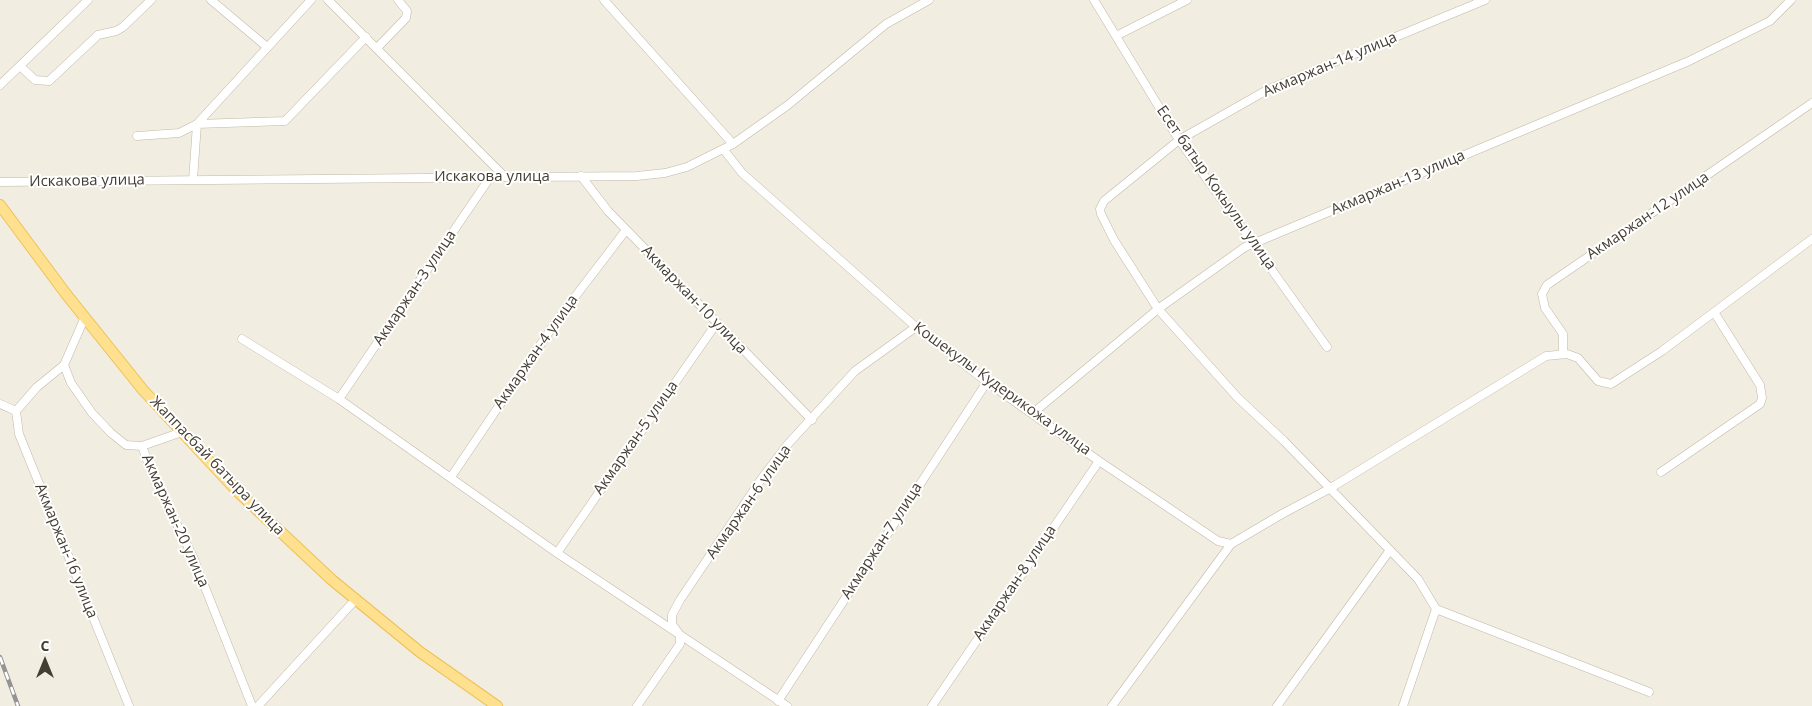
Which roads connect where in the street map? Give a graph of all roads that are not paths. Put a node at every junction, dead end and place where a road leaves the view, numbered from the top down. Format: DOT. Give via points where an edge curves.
graph roads {
  1 [pos="88,0"];
  2 [pos="151,0"];
  3 [pos="211,0"];
  4 [pos="311,0"];
  5 [pos="328,0"];
  6 [pos="398,0"];
  7 [pos="604,0"];
  8 [pos="929,0"];
  9 [pos="1094,0"];
  10 [pos="1187,0"];
  11 [pos="1485,0"];
  12 [pos="1792,0"];
  13 [pos="1116,36"];
  14 [pos="366,37"];
  15 [pos="267,47"];
  16 [pos="377,48"];
  17 [pos="20,66"];
  18 [pos="0,85"];
  19 [pos="1812,103"];
  20 [pos="197,124"];
  21 [pos="137,136"];
  22 [pos="1179,140"];
  23 [pos="734,144"];
  24 [pos="724,150"];
  25 [pos="492,176"];
  26 [pos="504,176"];
  27 [pos="581,176"];
  28 [pos="193,180"];
  29 [pos="0,182"];
  30 [pos="0,205"];
  31 [pos="626,230"];
  32 [pos="1812,239"];
  33 [pos="1254,244"];
  34 [pos="1158,309"];
  35 [pos="1714,312"];
  36 [pos="85,317"];
  37 [pos="716,324"];
  38 [pos="916,327"];
  39 [pos="242,339"];
  40 [pos="1327,347"];
  41 [pos="1563,354"];
  42 [pos="64,365"];
  43 [pos="987,382"];
  44 [pos="339,399"];
  45 [pos="0,404"];
  46 [pos="16,412"];
  47 [pos="1033,413"];
  48 [pos="812,420"];
  49 [pos="182,432"];
  50 [pos="142,446"];
  51 [pos="1099,461"];
  52 [pos="1661,472"];
  53 [pos="451,477"];
  54 [pos="1329,489"];
  55 [pos="1231,544"];
  56 [pos="1390,550"];
  57 [pos="557,553"];
  58 [pos="356,599"];
  59 [pos="1436,609"];
  60 [pos="680,635"];
  61 [pos="1649,692"];
  62 [pos="778,701"];
  63 [pos="129,706"];
  64 [pos="252,706"];
  65 [pos="258,706"];
  66 [pos="497,706"];
  67 [pos="637,706"];
  68 [pos="787,706"];
  69 [pos="932,706"];
  70 [pos="1112,706"];
  71 [pos="1277,706"];
  72 [pos="1403,706"];
  1 -- 17 [label="street"];
  2 -- 17 [label="street" via="123,27 98,35 49,81 35,80"];
  3 -- 15 [label="street"];
  4 -- 15 [label="street"];
  5 -- 14 [label="street"];
  6 -- 16 [label="street" via="407,11 406,18"];
  7 -- 23 [label="street"];
  8 -- 23 [label="street, Искакова улица" via="886,24 788,105"];
  9 -- 13 [label="street, Есет батыр Кокыулы улица"];
  10 -- 13 [label="street"];
  11 -- 22 [label="street, Акмаржан-14 улица" via="1267,90"];
  12 -- 33 [label="street, Акмаржан-13 улица" via="1770,21 1689,61"];
  13 -- 22 [label="street, Есет батыр Кокыулы улица"];
  14 -- 16 [label="street"];
  14 -- 20 [label="street" via="286,122"];
  15 -- 20 [label="street"];
  16 -- 26 [label="street"];
  17 -- 18 [label="street"];
  19 -- 41 [label="street, Акмаржан-12 улица" via="1547,285 1542,294 1545,308 1563,334"];
  20 -- 21 [label="street" via="179,133"];
  20 -- 28 [label="street"];
  22 -- 33 [label="street, Есет батыр Кокыулы улица"];
  22 -- 34 [label="street, Акмаржан-14 улица" via="1130,178 1104,201 1100,209 1114,240"];
  23 -- 24 [label="street, Искакова улица"];
  24 -- 27 [label="street, Искакова улица" via="666,173"];
  24 -- 38 [label="street, Кошекулы Кудерикожа улица" via="742,173"];
  25 -- 26 [label="street, Искакова улица"];
  25 -- 28 [label="street, Искакова улица"];
  25 -- 44 [label="street, Акмаржан-3 улица"];
  26 -- 27 [label="street, Искакова улица"];
  27 -- 31 [label="street, Акмаржан-10 улица"];
  28 -- 29 [label="street, Искакова улица"];
  30 -- 36 [label="main road, Жаппасбай батыра улица"];
  31 -- 37 [label="street, Акмаржан-10 улица"];
  31 -- 53 [label="street, Акмаржан-4 улица" via="555,322"];
  32 -- 35 [label="street"];
  33 -- 34 [label="street, Акмаржан-13 улица"];
  33 -- 40 [label="street, Есет батыр Кокыулы улица"];
  34 -- 47 [label="street, Акмаржан-13 улица"];
  34 -- 54 [label="street" via="1238,398 1284,440"];
  35 -- 41 [label="street" via="1611,384 1598,381 1578,358"];
  35 -- 52 [label="street" via="1760,385 1762,398 1760,404"];
  36 -- 42 [label="street"];
  36 -- 49 [label="main road, Жаппасбай батыра улица" via="143,390"];
  37 -- 48 [label="street, Акмаржан-10 улица"];
  37 -- 57 [label="street, Акмаржан-5 улица"];
  38 -- 43 [label="street, Кошекулы Кудерикожа улица"];
  38 -- 48 [label="street, Акмаржан-6 улица" via="855,371"];
  39 -- 44 [label="street"];
  41 -- 54 [label="street" via="1546,356"];
  42 -- 46 [label="street" via="37,387"];
  42 -- 50 [label="street, Акмаржан-20 улица" via="71,383 111,434 126,445"];
  43 -- 47 [label="street, Кошекулы Кудерикожа улица"];
  43 -- 62 [label="street, Акмаржан-7 улица"];
  44 -- 53 [label="street"];
  45 -- 46 [label="street"];
  46 -- 63 [label="street, Акмаржан-16 улица" via="19,434"];
  47 -- 51 [label="street, Кошекулы Кудерикожа улица"];
  48 -- 60 [label="street, Акмаржан-6 улица" via="788,444 762,478 680,600 672,615 672,624"];
  49 -- 50 [label="street"];
  49 -- 58 [label="main road, Жаппасбай батыра улица" via="236,490"];
  50 -- 64 [label="street, Акмаржан-20 улица" via="153,476 193,557"];
  51 -- 55 [label="street, Кошекулы Кудерикожа улица" via="1218,541"];
  51 -- 69 [label="street, Акмаржан-8 улица"];
  53 -- 57 [label="street"];
  54 -- 55 [label="street"];
  54 -- 56 [label="street"];
  55 -- 70 [label="street"];
  56 -- 59 [label="street" via="1418,579"];
  56 -- 71 [label="street"];
  57 -- 60 [label="street"];
  58 -- 65 [label="street"];
  58 -- 66 [label="main road, Жаппасбай батыра улица" via="420,652"];
  59 -- 61 [label="street"];
  59 -- 72 [label="street"];
  60 -- 62 [label="street"];
  60 -- 67 [label="street" via="680,644"];
  62 -- 68 [label="street"];
}
